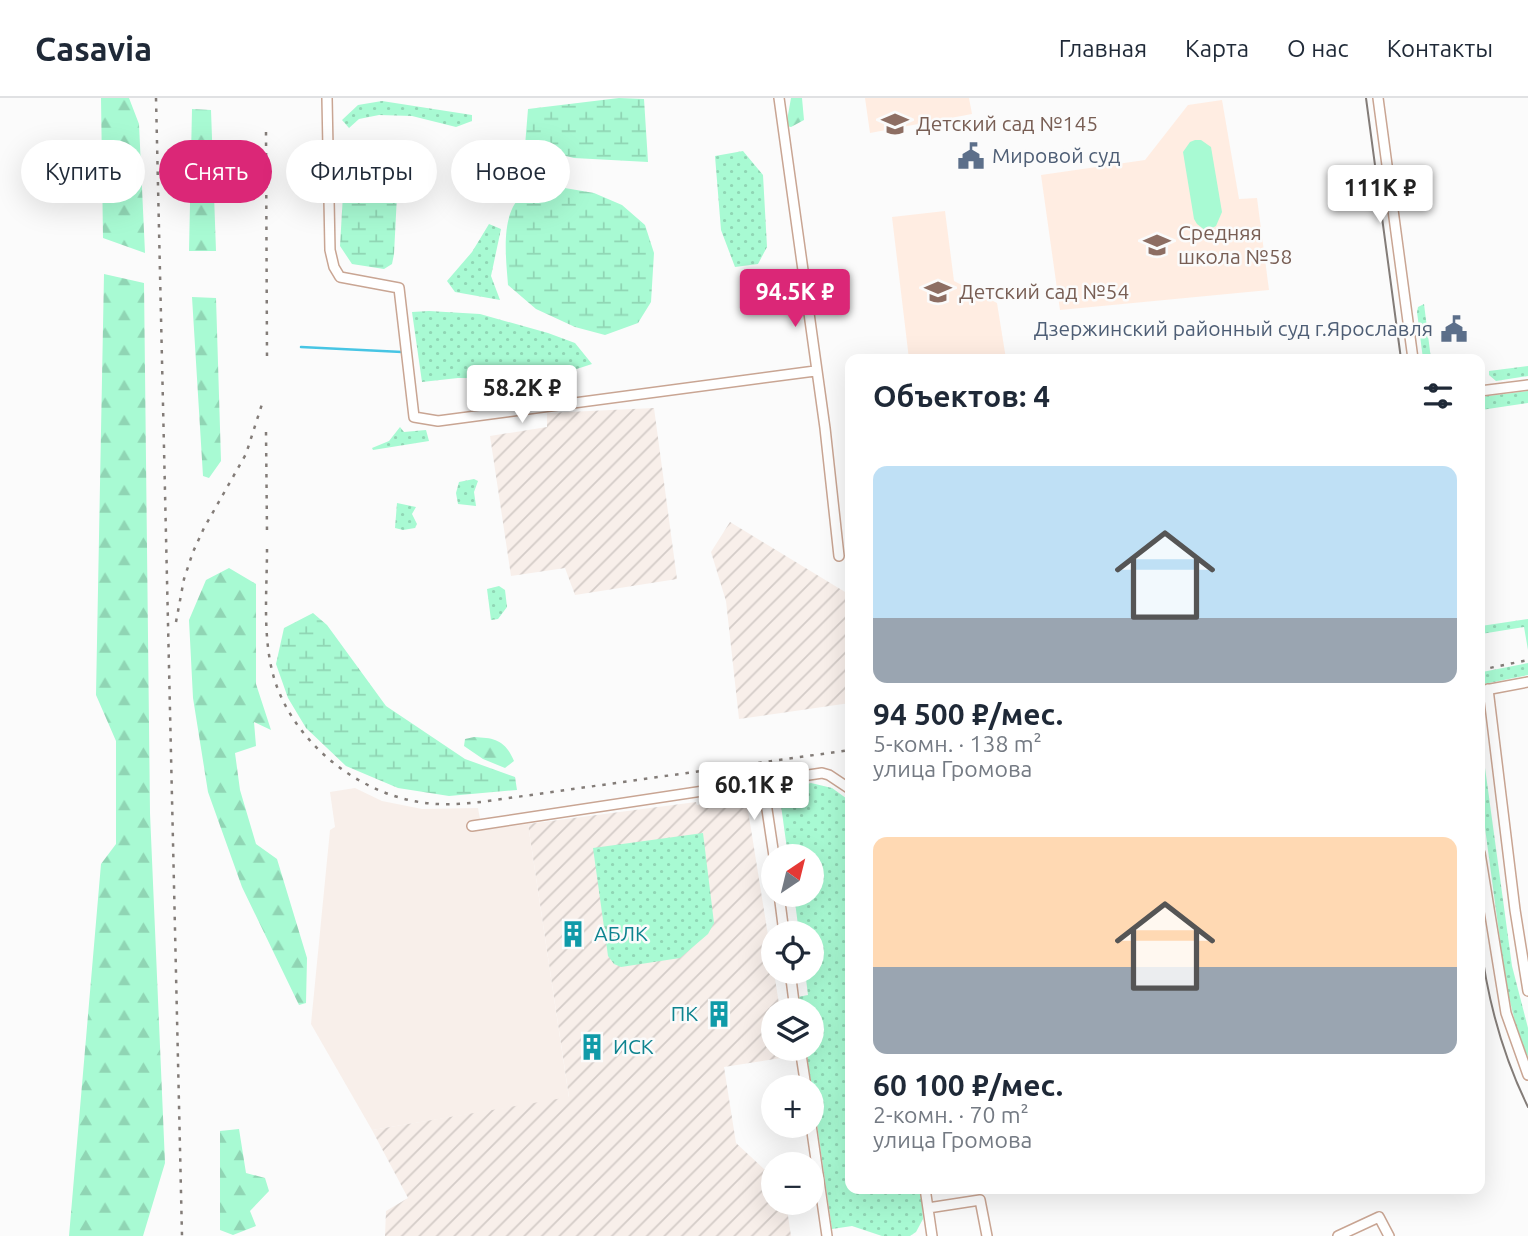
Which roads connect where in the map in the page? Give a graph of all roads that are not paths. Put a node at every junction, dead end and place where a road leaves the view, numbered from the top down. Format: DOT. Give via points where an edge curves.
graph roads {
  1 [pos="327,98"];
  2 [pos="779,98"];
  3 [pos="1378,98"];
  4 [pos="1412,354"];
  5 [pos="815,371"];
  6 [pos="1528,384"];
  7 [pos="1485,390"];
  8 [pos="839,556"];
  9 [pos="1528,682"];
  10 [pos="1485,690"];
  11 [pos="1485,697"];
  12 [pos="763,783"];
  13 [pos="845,786"];
  14 [pos="472,826"];
  15 [pos="772,844"];
  16 [pos="1486,925"];
  17 [pos="1528,991"];
  18 [pos="1528,1075"];
  19 [pos="813,1138"];
  20 [pos="926,1194"];
  21 [pos="928,1208"];
  22 [pos="827,1236"];
  23 [pos="932,1236"];
  24 [pos="987,1236"];
  25 [pos="1338,1236"];
  26 [pos="1388,1236"];
  1 -- 5 [label="street" via="334,267 341,277 399,288 414,416 438,421"];
  2 -- 5 [label="street"];
  3 -- 4 [label="street"];
  5 -- 8 [label="street"];
  6 -- 7 [label="street"];
  9 -- 10 [label="street"];
  11 -- 17 [label="street"];
  12 -- 13 [label="street" via="822,773"];
  12 -- 14 [label="street"];
  12 -- 15 [label="street"];
  16 -- 18 [label="street" via="1506,1013"];
  19 -- 22 [label="street"];
  20 -- 21 [label="street"];
  21 -- 23 [label="street"];
  21 -- 24 [label="street" via="981,1200"];
  25 -- 26 [label="street" via="1379,1217"];
}
